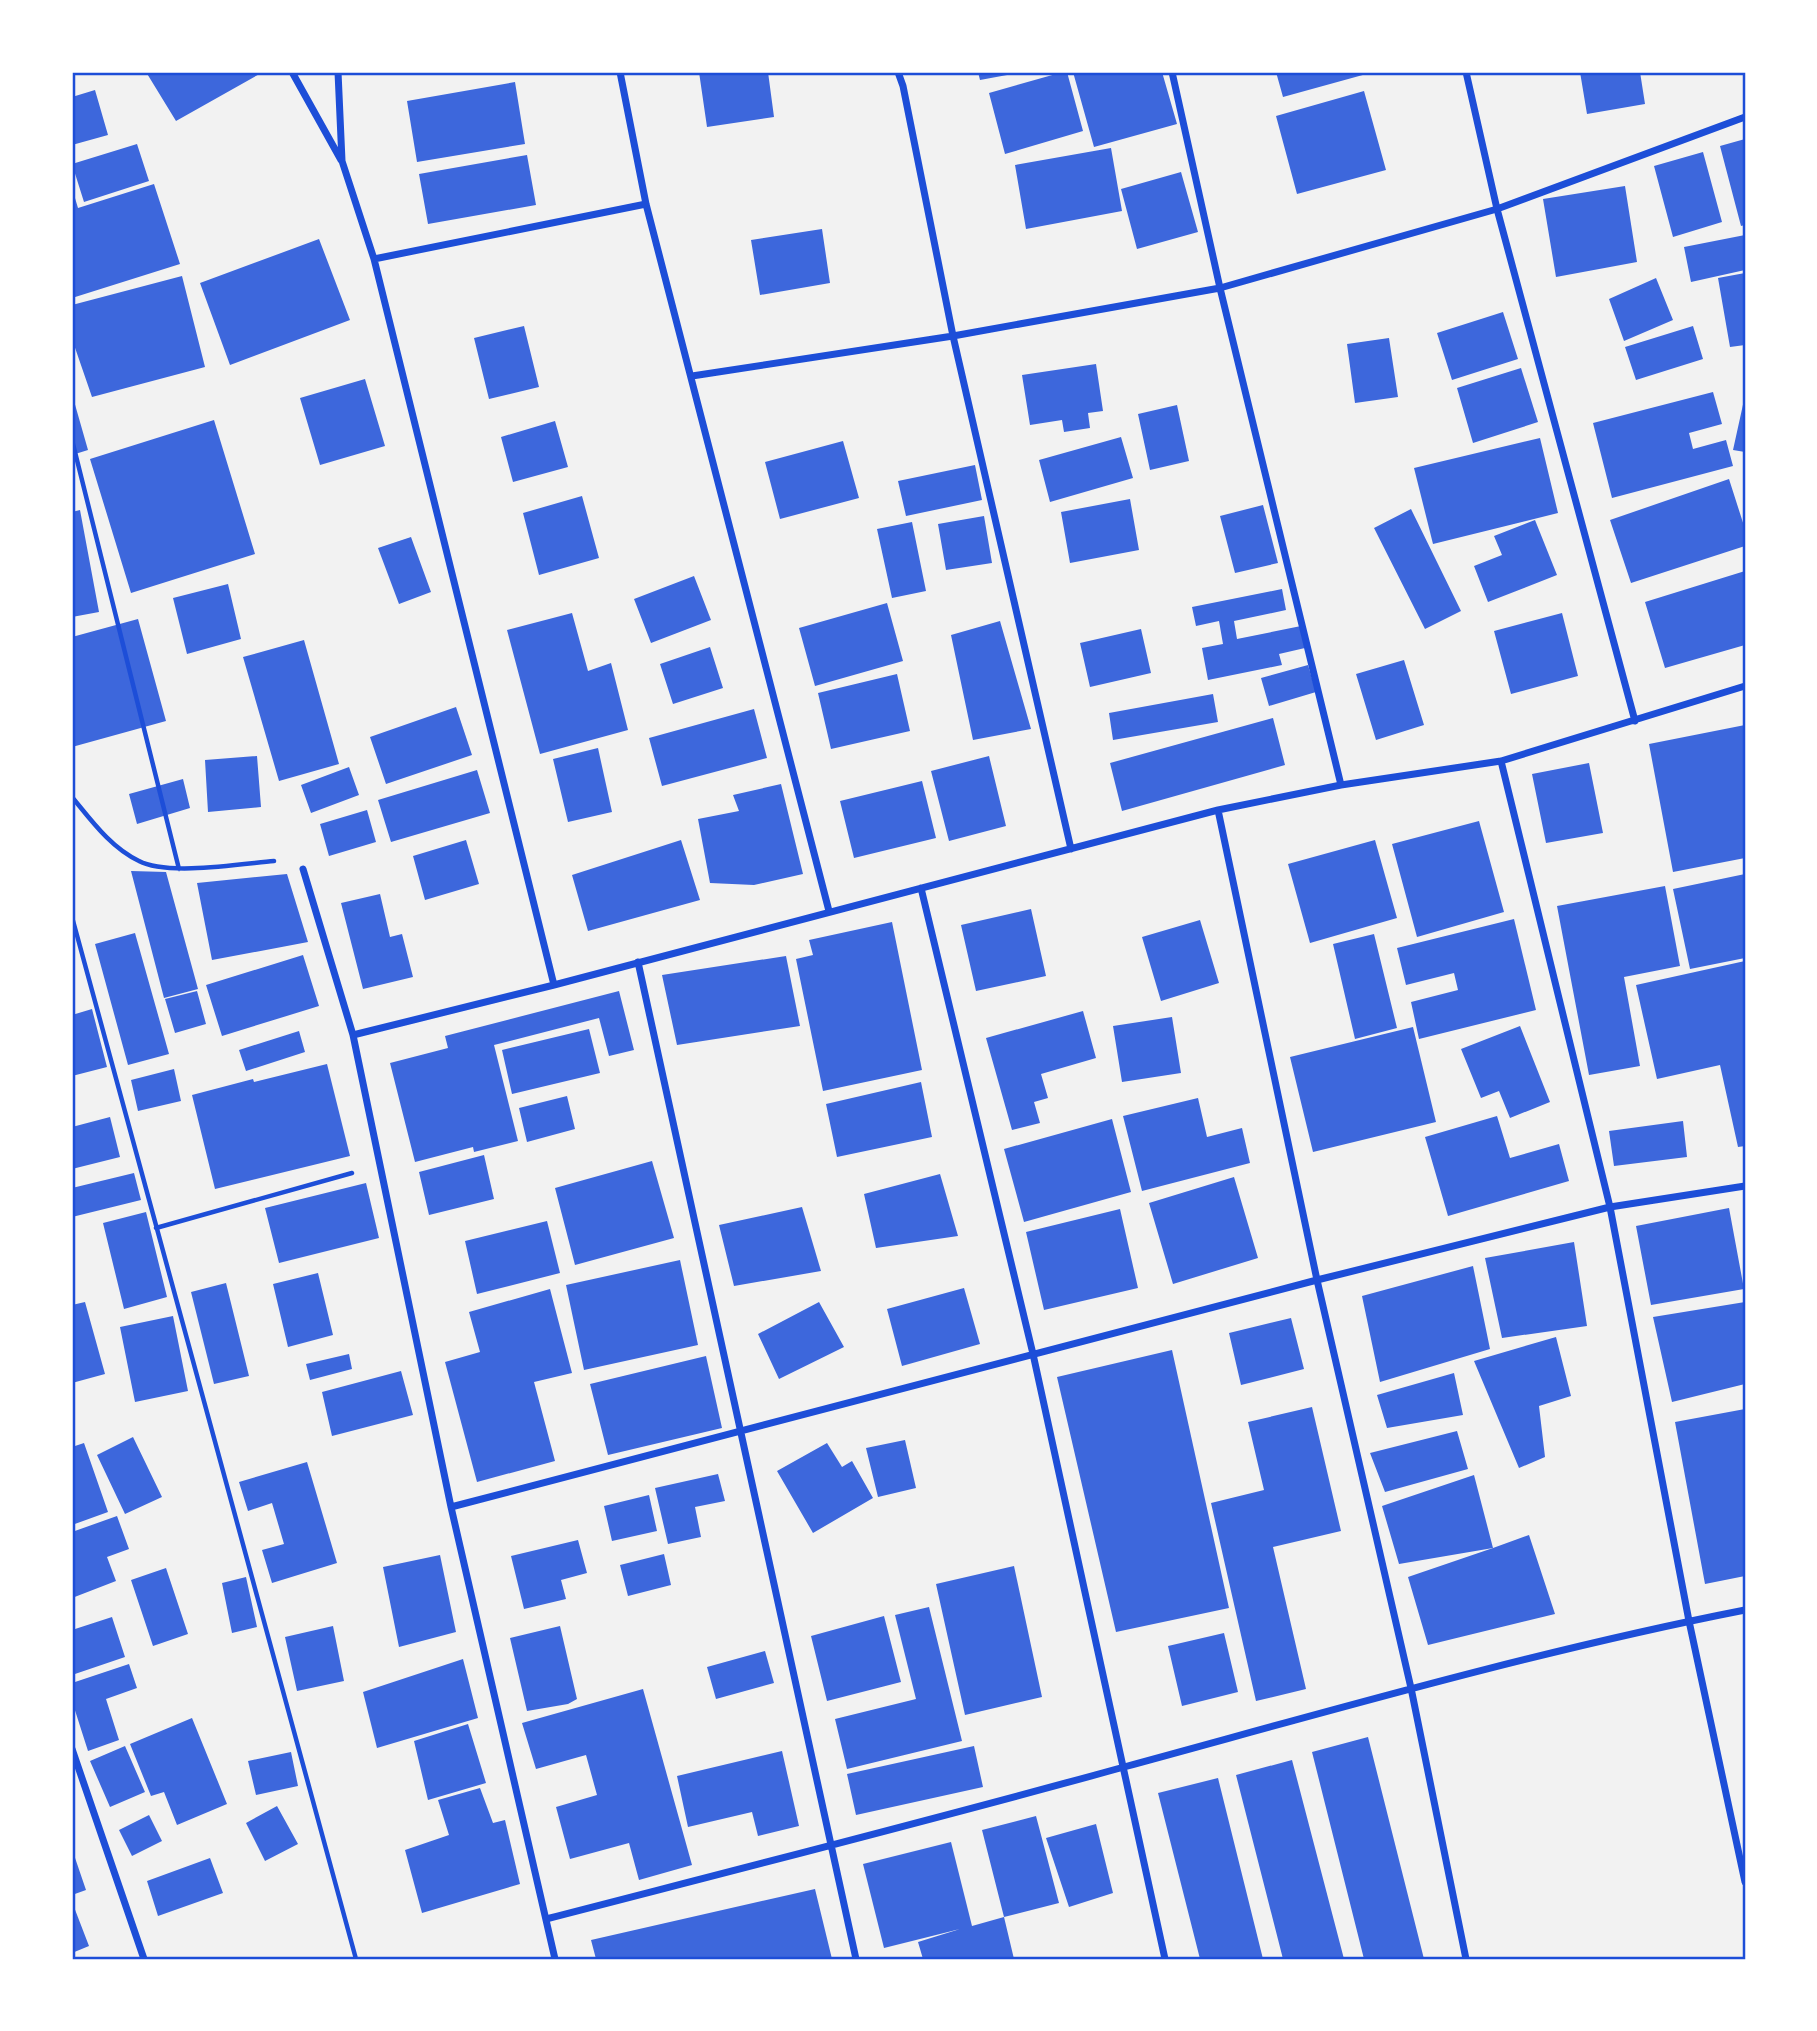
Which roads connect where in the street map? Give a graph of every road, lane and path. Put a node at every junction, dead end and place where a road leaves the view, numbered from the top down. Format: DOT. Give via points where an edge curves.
graph roads {
  1 [pos="292,72"];
  2 [pos="338,72"];
  3 [pos="620,72"];
  4 [pos="898,72"];
  5 [pos="1172,72"];
  6 [pos="1465,72"];
  7 [pos="1745,117"];
  8 [pos="342,161"];
  9 [pos="646,204"];
  10 [pos="1497,209"];
  11 [pos="374,259"];
  12 [pos="1220,288"];
  13 [pos="953,336"];
  14 [pos="692,376"];
  15 [pos="72,440"];
  16 [pos="1745,686"];
  17 [pos="1635,721"];
  18 [pos="1501,761"];
  19 [pos="1341,785"];
  20 [pos="72,797"];
  21 [pos="1218,810"];
  22 [pos="1072,849"];
  23 [pos="179,869"];
  24 [pos="303,869"];
  25 [pos="921,888"];
  26 [pos="829,911"];
  27 [pos="72,917"];
  28 [pos="638,962"];
  29 [pos="554,985"];
  30 [pos="353,1035"];
  31 [pos="380,1165"];
  32 [pos="1745,1186"];
  33 [pos="1610,1207"];
  34 [pos="156,1227"];
  35 [pos="1317,1280"];
  36 [pos="1033,1354"];
  37 [pos="741,1431"];
  38 [pos="451,1507"];
  39 [pos="1745,1610"];
  40 [pos="1689,1621"];
  41 [pos="1411,1688"];
  42 [pos="72,1749"];
  43 [pos="1122,1768"];
  44 [pos="830,1844"];
  45 [pos="1745,1882"];
  46 [pos="546,1919"];
  47 [pos="144,1959"];
  48 [pos="356,1959"];
  49 [pos="555,1959"];
  50 [pos="856,1959"];
  51 [pos="1165,1959"];
  52 [pos="1466,1959"];
  1 -- 8 [label="street"];
  2 -- 8 [label="street"];
  3 -- 9 [label="street"];
  4 -- 13 [label="street"];
  5 -- 12 [label="street"];
  6 -- 10 [label="street"];
  7 -- 10 [label="street"];
  8 -- 11 [label="street"];
  9 -- 11 [label="street"];
  9 -- 14 [label="street"];
  10 -- 12 [label="street"];
  10 -- 17 [label="street"];
  11 -- 29 [label="street"];
  12 -- 13 [label="street"];
  12 -- 19 [label="street"];
  13 -- 14 [label="street"];
  13 -- 22 [label="street"];
  14 -- 26 [label="street"];
  15 -- 23 [label="path"];
  16 -- 17 [label="street"];
  17 -- 18 [label="street"];
  18 -- 19 [label="street"];
  18 -- 33 [label="street"];
  19 -- 21 [label="street"];
  20 -- 23 [label="path" via="106,837 140,862"];
  21 -- 22 [label="street"];
  21 -- 35 [label="street"];
  22 -- 25 [label="street"];
  23 -- 24 [label="path" via="287,860"];
  24 -- 30 [label="street"];
  25 -- 26 [label="street"];
  25 -- 36 [label="street"];
  26 -- 28 [label="street"];
  27 -- 34 [label="path"];
  28 -- 29 [label="street"];
  28 -- 37 [label="street"];
  29 -- 30 [label="street"];
  30 -- 31 [label="street"];
  31 -- 34 [label="path"];
  31 -- 38 [label="street"];
  32 -- 33 [label="street"];
  33 -- 35 [label="street"];
  33 -- 40 [label="street"];
  34 -- 48 [label="path"];
  35 -- 36 [label="street"];
  35 -- 41 [label="street"];
  36 -- 37 [label="street"];
  36 -- 43 [label="street"];
  37 -- 38 [label="street"];
  37 -- 44 [label="street"];
  38 -- 46 [label="street"];
  39 -- 40 [label="street"];
  40 -- 41 [label="street"];
  40 -- 45 [label="street"];
  41 -- 43 [label="street"];
  41 -- 52 [label="street"];
  42 -- 47 [label="street"];
  43 -- 44 [label="street"];
  43 -- 51 [label="street"];
  44 -- 46 [label="street"];
  44 -- 50 [label="street"];
  46 -- 49 [label="street"];
}
